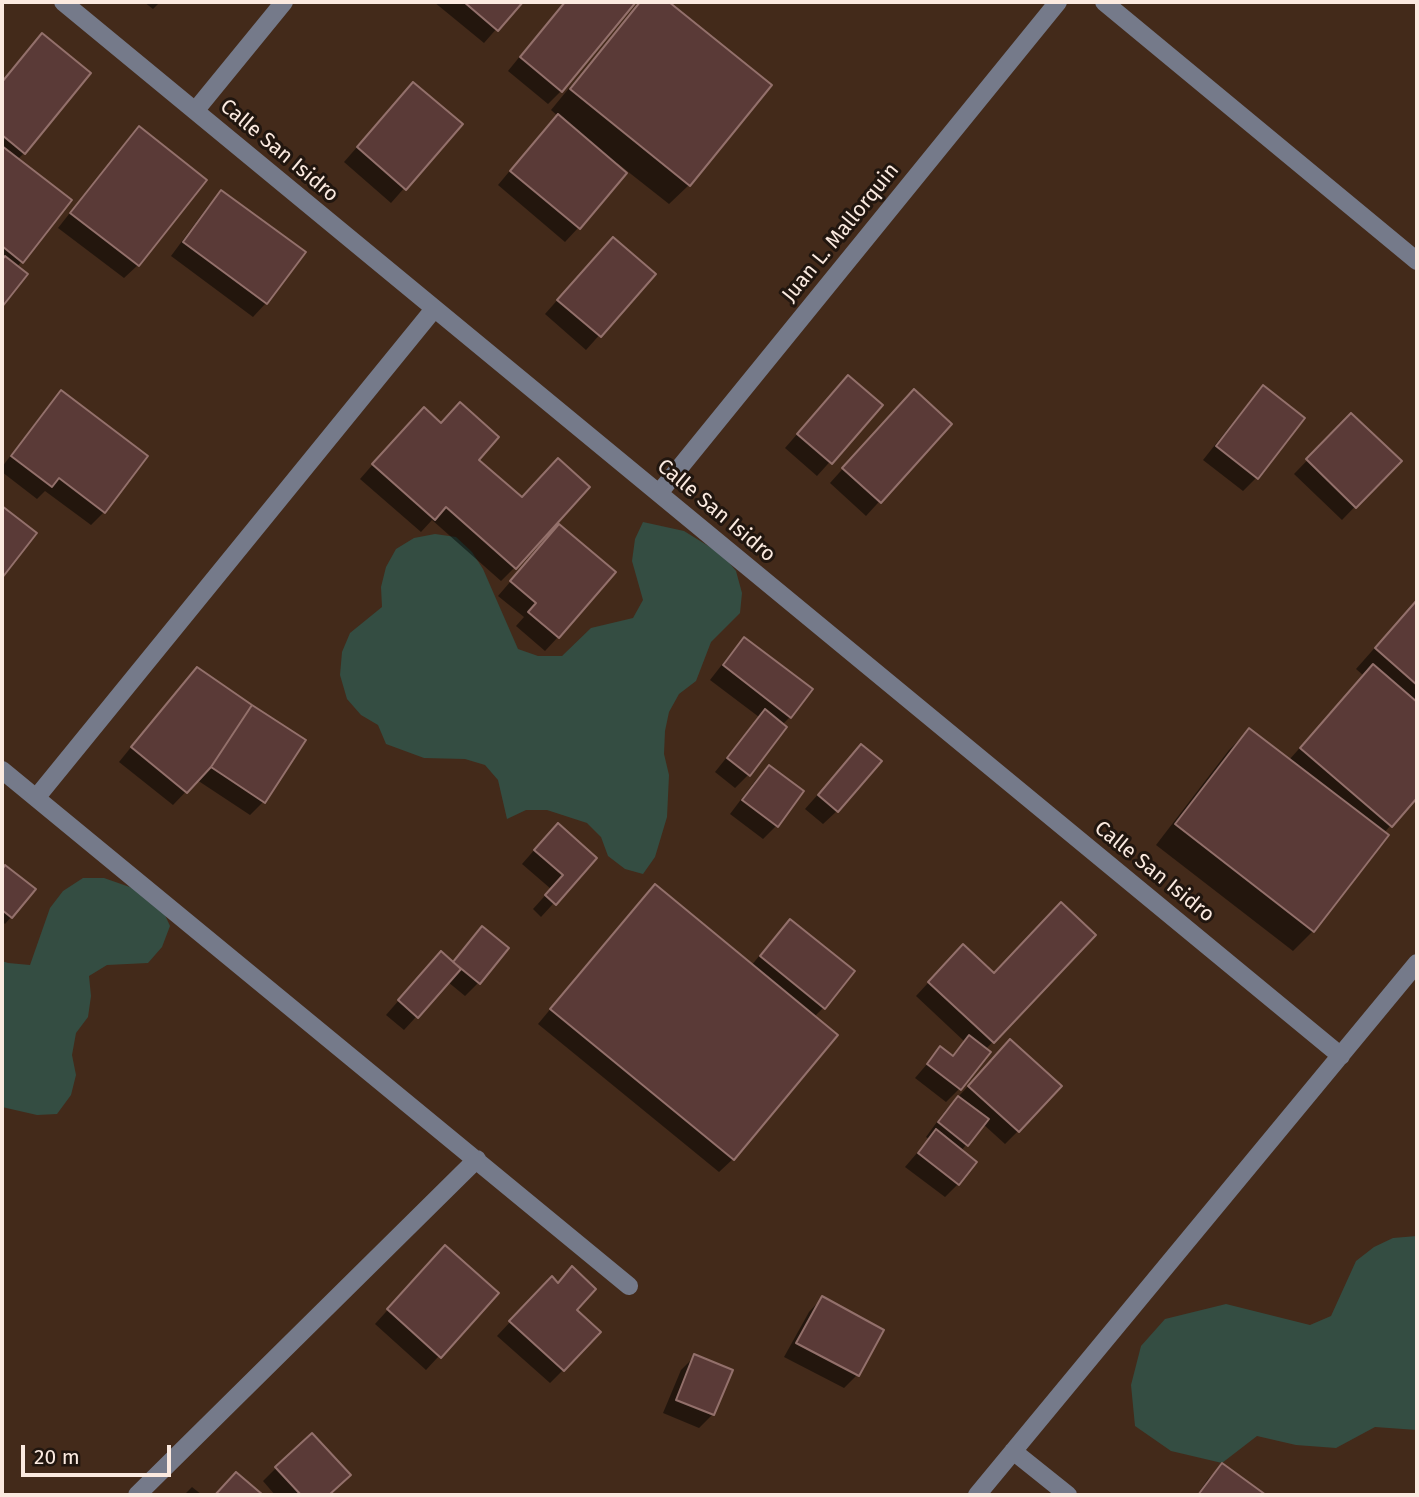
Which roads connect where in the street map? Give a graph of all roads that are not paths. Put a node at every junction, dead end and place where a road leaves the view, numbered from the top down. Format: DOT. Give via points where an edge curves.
graph roads {
  1 [pos="63,2"];
  2 [pos="284,2"];
  3 [pos="1058,2"];
  4 [pos="1104,2"];
  5 [pos="195,111"];
  6 [pos="1417,261"];
  7 [pos="434,309"];
  8 [pos="659,493"];
  9 [pos="2,770"];
  10 [pos="36,798"];
  11 [pos="1417,963"];
  12 [pos="1341,1056"];
  13 [pos="477,1159"];
  14 [pos="629,1286"];
  15 [pos="1013,1451"];
  16 [pos="136,1495"];
  17 [pos="977,1495"];
  18 [pos="1068,1495"];
  1 -- 5 [label="street, Calle San Isidro"];
  2 -- 5 [label="street"];
  3 -- 8 [label="street, Juan L. Mallorquin"];
  4 -- 6 [label="street"];
  5 -- 7 [label="street, Calle San Isidro"];
  7 -- 8 [label="street, Calle San Isidro"];
  7 -- 10 [label="street"];
  8 -- 12 [label="street, Calle San Isidro"];
  9 -- 10 [label="street"];
  10 -- 13 [label="street"];
  11 -- 12 [label="street"];
  12 -- 15 [label="street"];
  13 -- 14 [label="street"];
  13 -- 16 [label="street"];
  15 -- 17 [label="street"];
  15 -- 18 [label="street"];
}
